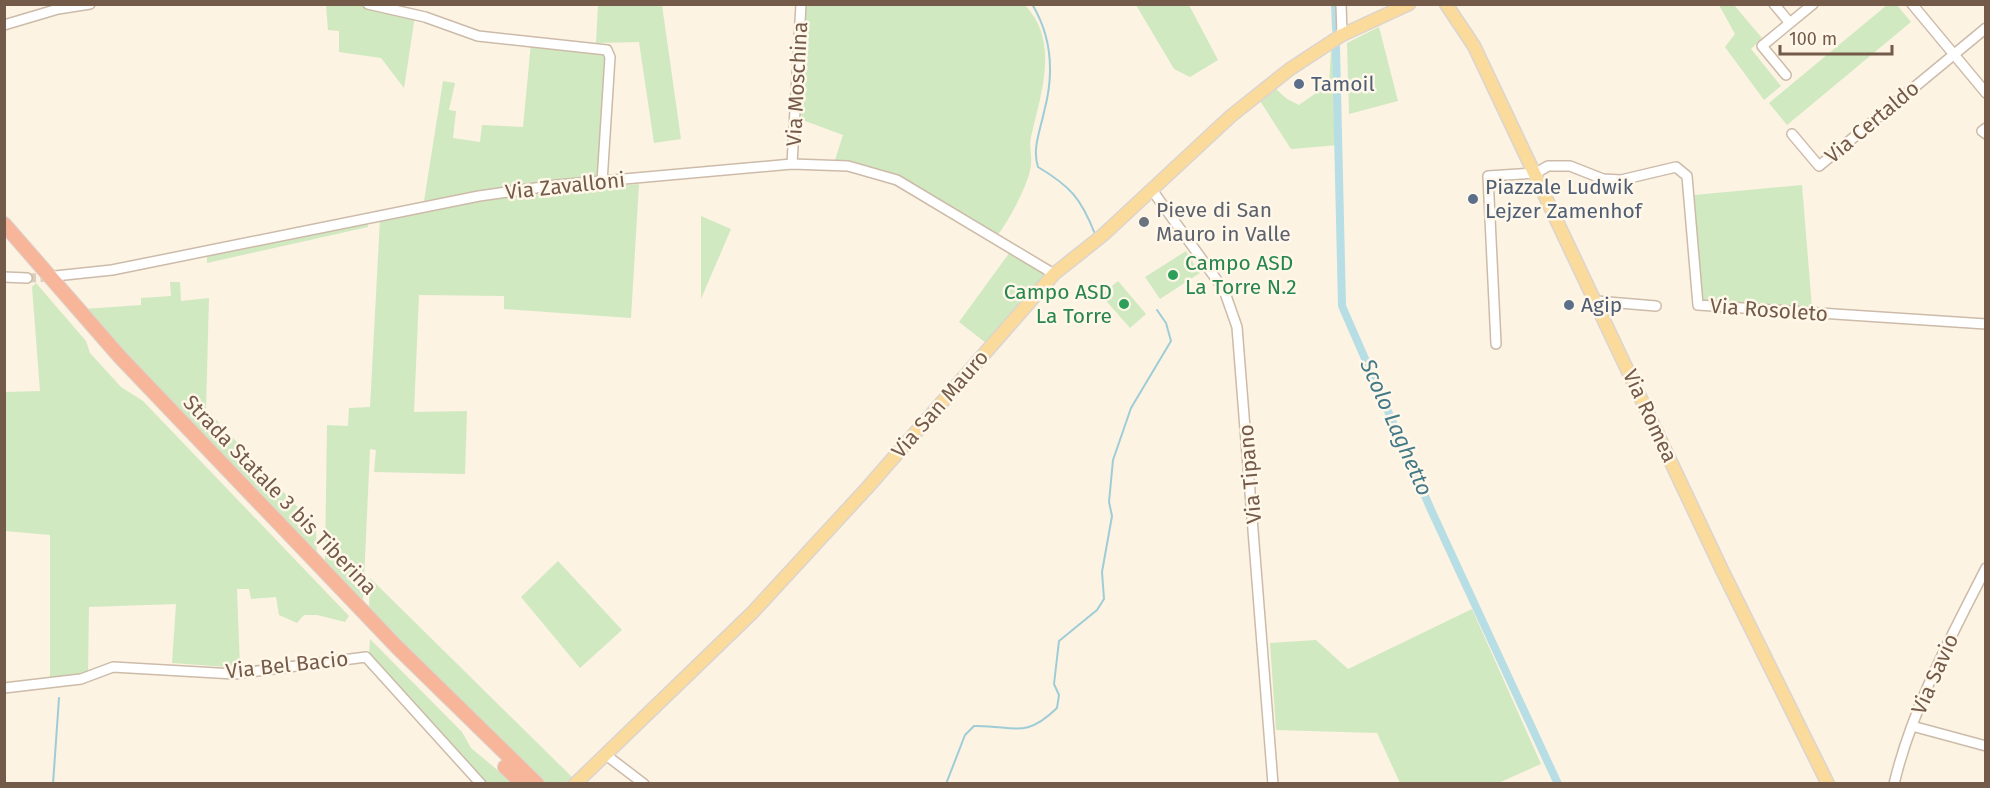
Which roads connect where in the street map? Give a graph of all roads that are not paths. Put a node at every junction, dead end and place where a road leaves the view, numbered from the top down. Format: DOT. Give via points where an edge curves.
graph roads {
  1 [pos="90,4"];
  2 [pos="368,4"];
  3 [pos="801,4"];
  4 [pos="1341,4"];
  5 [pos="1409,4"];
  6 [pos="1446,4"];
  7 [pos="1459,4"];
  8 [pos="1774,4"];
  9 [pos="1813,4"];
  10 [pos="1912,4"];
  11 [pos="1393,8"];
  12 [pos="1790,23"];
  13 [pos="4,25"];
  14 [pos="1986,28"];
  15 [pos="1342,35"];
  16 [pos="1474,46"];
  17 [pos="1953,53"];
  18 [pos="1786,75"];
  19 [pos="1986,93"];
  20 [pos="1986,128"];
  21 [pos="1792,134"];
  22 [pos="1986,134"];
  23 [pos="792,164"];
  24 [pos="1536,173"];
  25 [pos="602,182"];
  26 [pos="1152,190"];
  27 [pos="4,224"];
  28 [pos="4,238"];
  29 [pos="1054,274"];
  30 [pos="55,276"];
  31 [pos="4,277"];
  32 [pos="27,278"];
  33 [pos="1596,301"];
  34 [pos="1656,306"];
  35 [pos="1986,324"];
  36 [pos="1496,344"];
  37 [pos="297,549"];
  38 [pos="1986,568"];
  39 [pos="4,688"];
  40 [pos="1912,726"];
  41 [pos="1986,746"];
  42 [pos="606,754"];
  43 [pos="530,782"];
  44 [pos="481,783"];
  45 [pos="575,783"];
  46 [pos="644,783"];
  47 [pos="1273,783"];
  48 [pos="1828,783"];
  49 [pos="1894,783"];
  1 -- 13 [label="street"];
  2 -- 25 [label="street" via="425,17 478,36 607,50 610,57"];
  3 -- 23 [label="street, Via Moschina"];
  4 -- 15 [label="street"];
  5 -- 11 [label="main road, Via San Mauro"];
  6 -- 16 [label="main road, Via Romea"];
  7 -- 16 [label="main road, Via Romea"];
  8 -- 12 [label="street"];
  9 -- 12 [label="street"];
  10 -- 17 [label="street"];
  11 -- 15 [label="main road, Via San Mauro"];
  12 -- 18 [label="street" via="1762,46"];
  14 -- 17 [label="street, Via Certaldo"];
  15 -- 26 [label="main road, Via San Mauro" via="1290,69 1231,116"];
  16 -- 24 [label="main road, Via Romea"];
  17 -- 19 [label="street"];
  17 -- 21 [label="street, Via Certaldo" via="1819,166"];
  20 -- 22 [label="street" via="1982,130"];
  23 -- 25 [label="street, Via Zavalloni"];
  23 -- 29 [label="street, Via Zavalloni" via="848,166 897,180"];
  24 -- 33 [label="main road, Via Romea"];
  24 -- 35 [label="street, Via Rosoleto" via="1548,166 1570,166 1603,179 1621,180 1676,167 1687,176 1698,305"];
  24 -- 36 [label="street, Via Rosoleto" via="1488,176"];
  25 -- 30 [label="street, Via Zavalloni" via="479,196 112,270"];
  26 -- 29 [label="main road, Via San Mauro"];
  26 -- 47 [label="street, Via Tipano" via="1224,290 1237,327"];
  27 -- 37 [label="highway, Strada Statale 3 bis Tiberina"];
  28 -- 37 [label="highway, Strada Statale 3 bis Tiberina" via="106,355"];
  29 -- 42 [label="main road, Via San Mauro" via="752,613"];
  31 -- 32 [label="street"];
  33 -- 34 [label="street"];
  33 -- 48 [label="main road, Via Romea" via="1722,570"];
  37 -- 43 [label="highway, Strada Statale 3 bis Tiberina"];
  38 -- 40 [label="street, Via Savio"];
  39 -- 44 [label="street, Via Bel Bacio" via="81,679 113,667 234,674 366,657"];
  40 -- 41 [label="street"];
  40 -- 49 [label="street, Via Savio"];
  42 -- 45 [label="main road, Via San Mauro"];
  42 -- 46 [label="street"];
}
